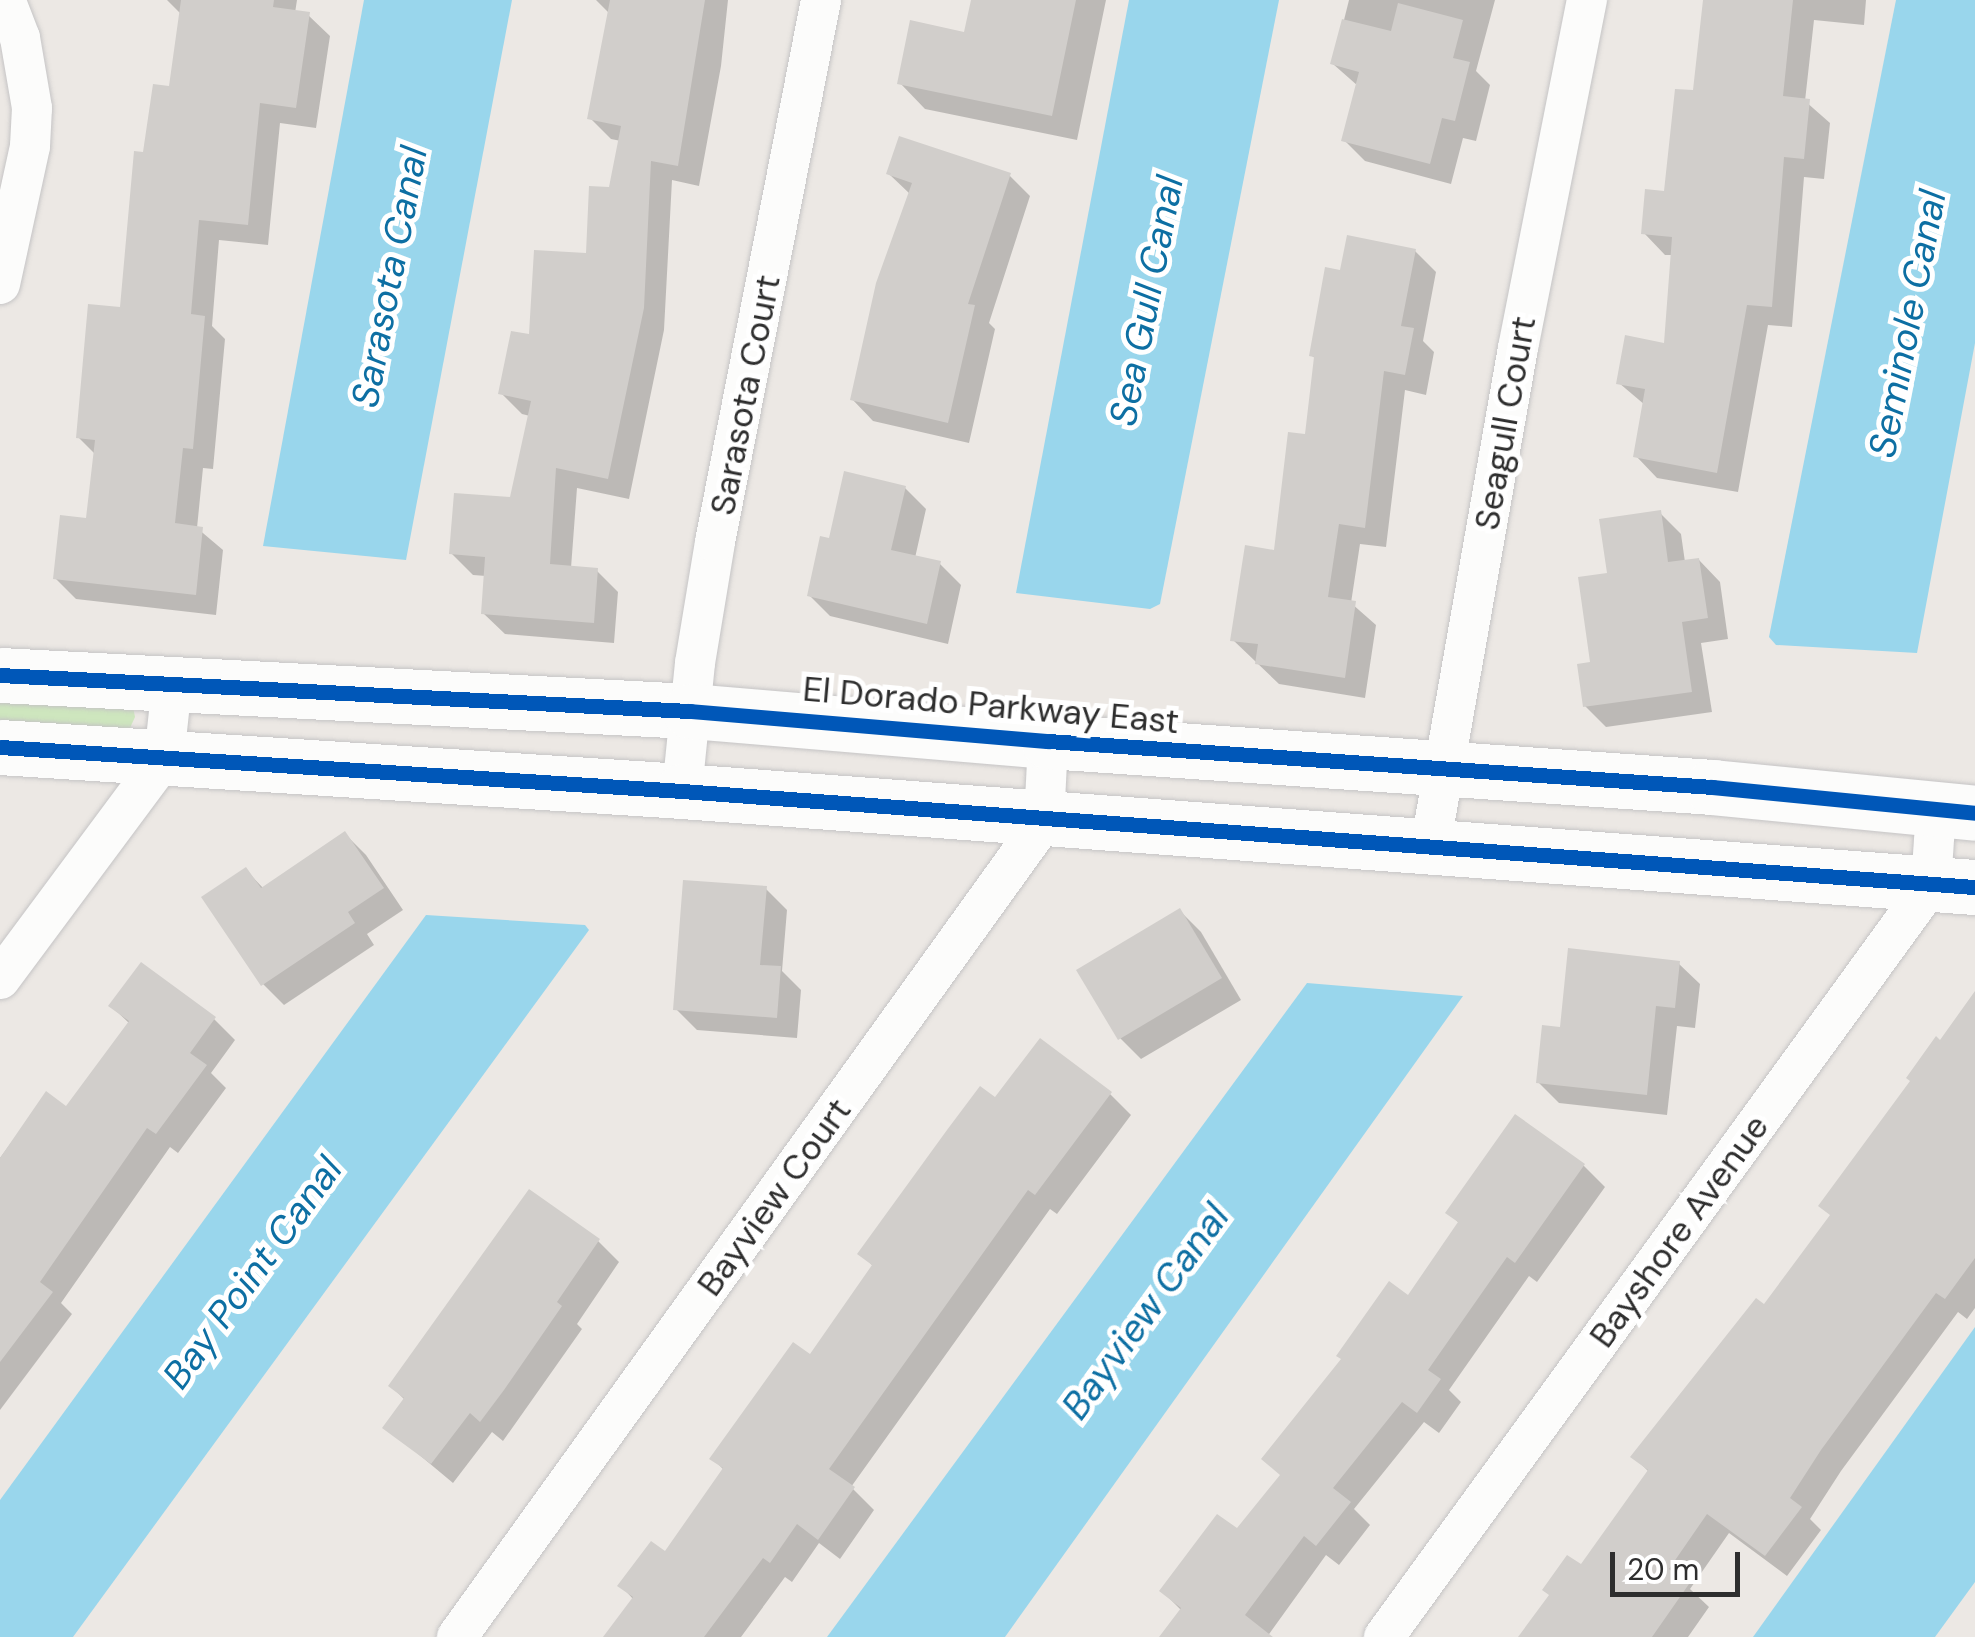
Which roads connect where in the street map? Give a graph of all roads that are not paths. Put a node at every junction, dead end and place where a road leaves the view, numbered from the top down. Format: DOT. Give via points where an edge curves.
graph roads {
  1 [pos="821,0"];
  2 [pos="1587,0"];
  3 [pos="5,2"];
  4 [pos="0,284"];
  5 [pos="0,675"];
  6 [pos="172,684"];
  7 [pos="690,711"];
  8 [pos="1048,741"];
  9 [pos="0,748"];
  10 [pos="164,758"];
  11 [pos="1444,770"];
  12 [pos="682,791"];
  13 [pos="1956,812"];
  14 [pos="1044,821"];
  15 [pos="1430,848"];
  16 [pos="1953,886"];
  17 [pos="0,980"];
  18 [pos="457,1637"];
  19 [pos="1384,1637"];
  1 -- 7 [label="street, Sarasota Court" via="715,542"];
  2 -- 11 [label="street, Seagull Court"];
  3 -- 4 [label="street" via="25,56 32,108"];
  5 -- 6 [label="street, El Dorado Parkway East"];
  6 -- 7 [label="street, El Dorado Parkway East"];
  6 -- 10 [label="street"];
  7 -- 8 [label="street, El Dorado Parkway East"];
  7 -- 12 [label="street, Sarasota Court"];
  8 -- 11 [label="street, El Dorado Parkway East"];
  8 -- 14 [label="street"];
  9 -- 10 [label="street"];
  10 -- 12 [label="street"];
  10 -- 17 [label="street"];
  11 -- 13 [label="street, El Dorado Parkway East"];
  11 -- 15 [label="street, Seagull Court"];
  12 -- 14 [label="street"];
  13 -- 16 [label="street"];
  14 -- 15 [label="street"];
  14 -- 18 [label="street, Bayview Court"];
  15 -- 16 [label="street"];
  16 -- 19 [label="street, Bayshore Avenue"];
}
